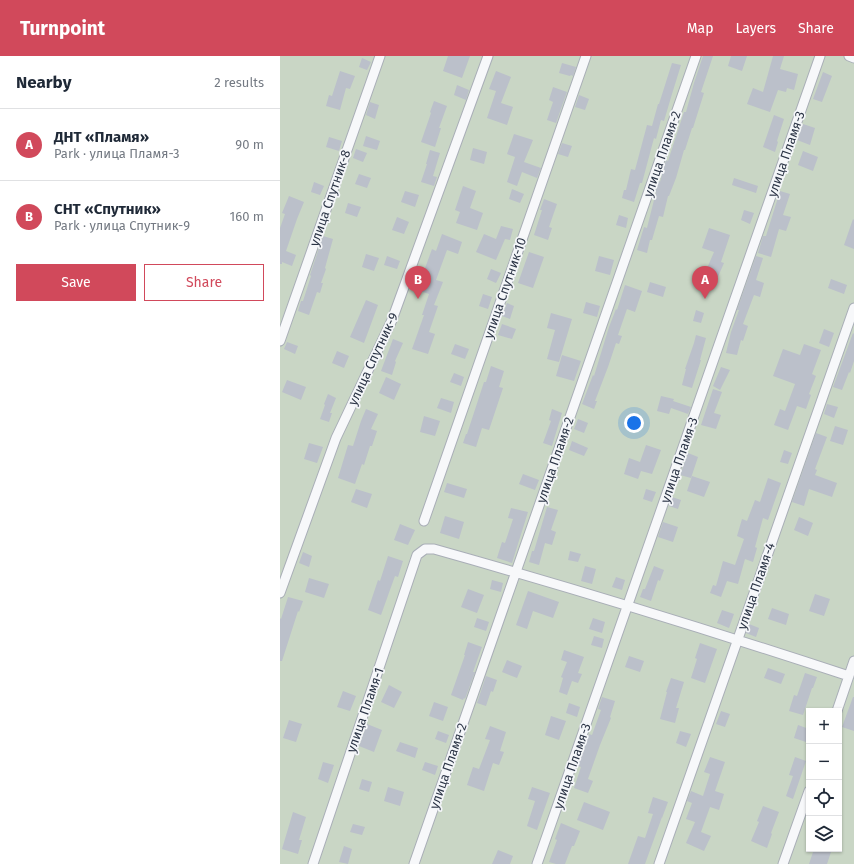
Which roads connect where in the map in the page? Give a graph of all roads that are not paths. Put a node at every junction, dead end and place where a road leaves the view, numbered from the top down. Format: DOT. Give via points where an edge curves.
graph roads {
  1 [pos="380,56"];
  2 [pos="488,56"];
  3 [pos="586,56"];
  4 [pos="696,56"];
  5 [pos="820,56"];
  6 [pos="849,56"];
  7 [pos="854,58"];
  8 [pos="854,308"];
  9 [pos="280,341"];
  10 [pos="424,521"];
  11 [pos="516,572"];
  12 [pos="280,593"];
  13 [pos="628,606"];
  14 [pos="737,640"];
  15 [pos="854,661"];
  16 [pos="849,676"];
  17 [pos="838,708"];
  18 [pos="806,799"];
  19 [pos="313,864"];
  20 [pos="414,864"];
  21 [pos="537,864"];
  22 [pos="658,864"];
  23 [pos="783,864"];
  1 -- 9 [label="street, улица Спутник-8"];
  2 -- 12 [label="street, улица Спутник-9" via="392,320 336,438"];
  3 -- 10 [label="street, улица Спутник-10"];
  4 -- 11 [label="street, улица Пламя-2"];
  5 -- 13 [label="street, улица Пламя-3"];
  6 -- 7 [label="street"];
  8 -- 14 [label="street, улица Пламя-4"];
  11 -- 13 [label="street"];
  11 -- 19 [label="street, улица Пламя-1" via="434,549 425,549 417,555"];
  11 -- 20 [label="street, улица Пламя-2"];
  13 -- 14 [label="street"];
  13 -- 21 [label="street, улица Пламя-3"];
  14 -- 16 [label="street"];
  14 -- 22 [label="street, улица Пламя-4"];
  15 -- 16 [label="street"];
  16 -- 17 [label="street"];
  18 -- 23 [label="street"];
}
